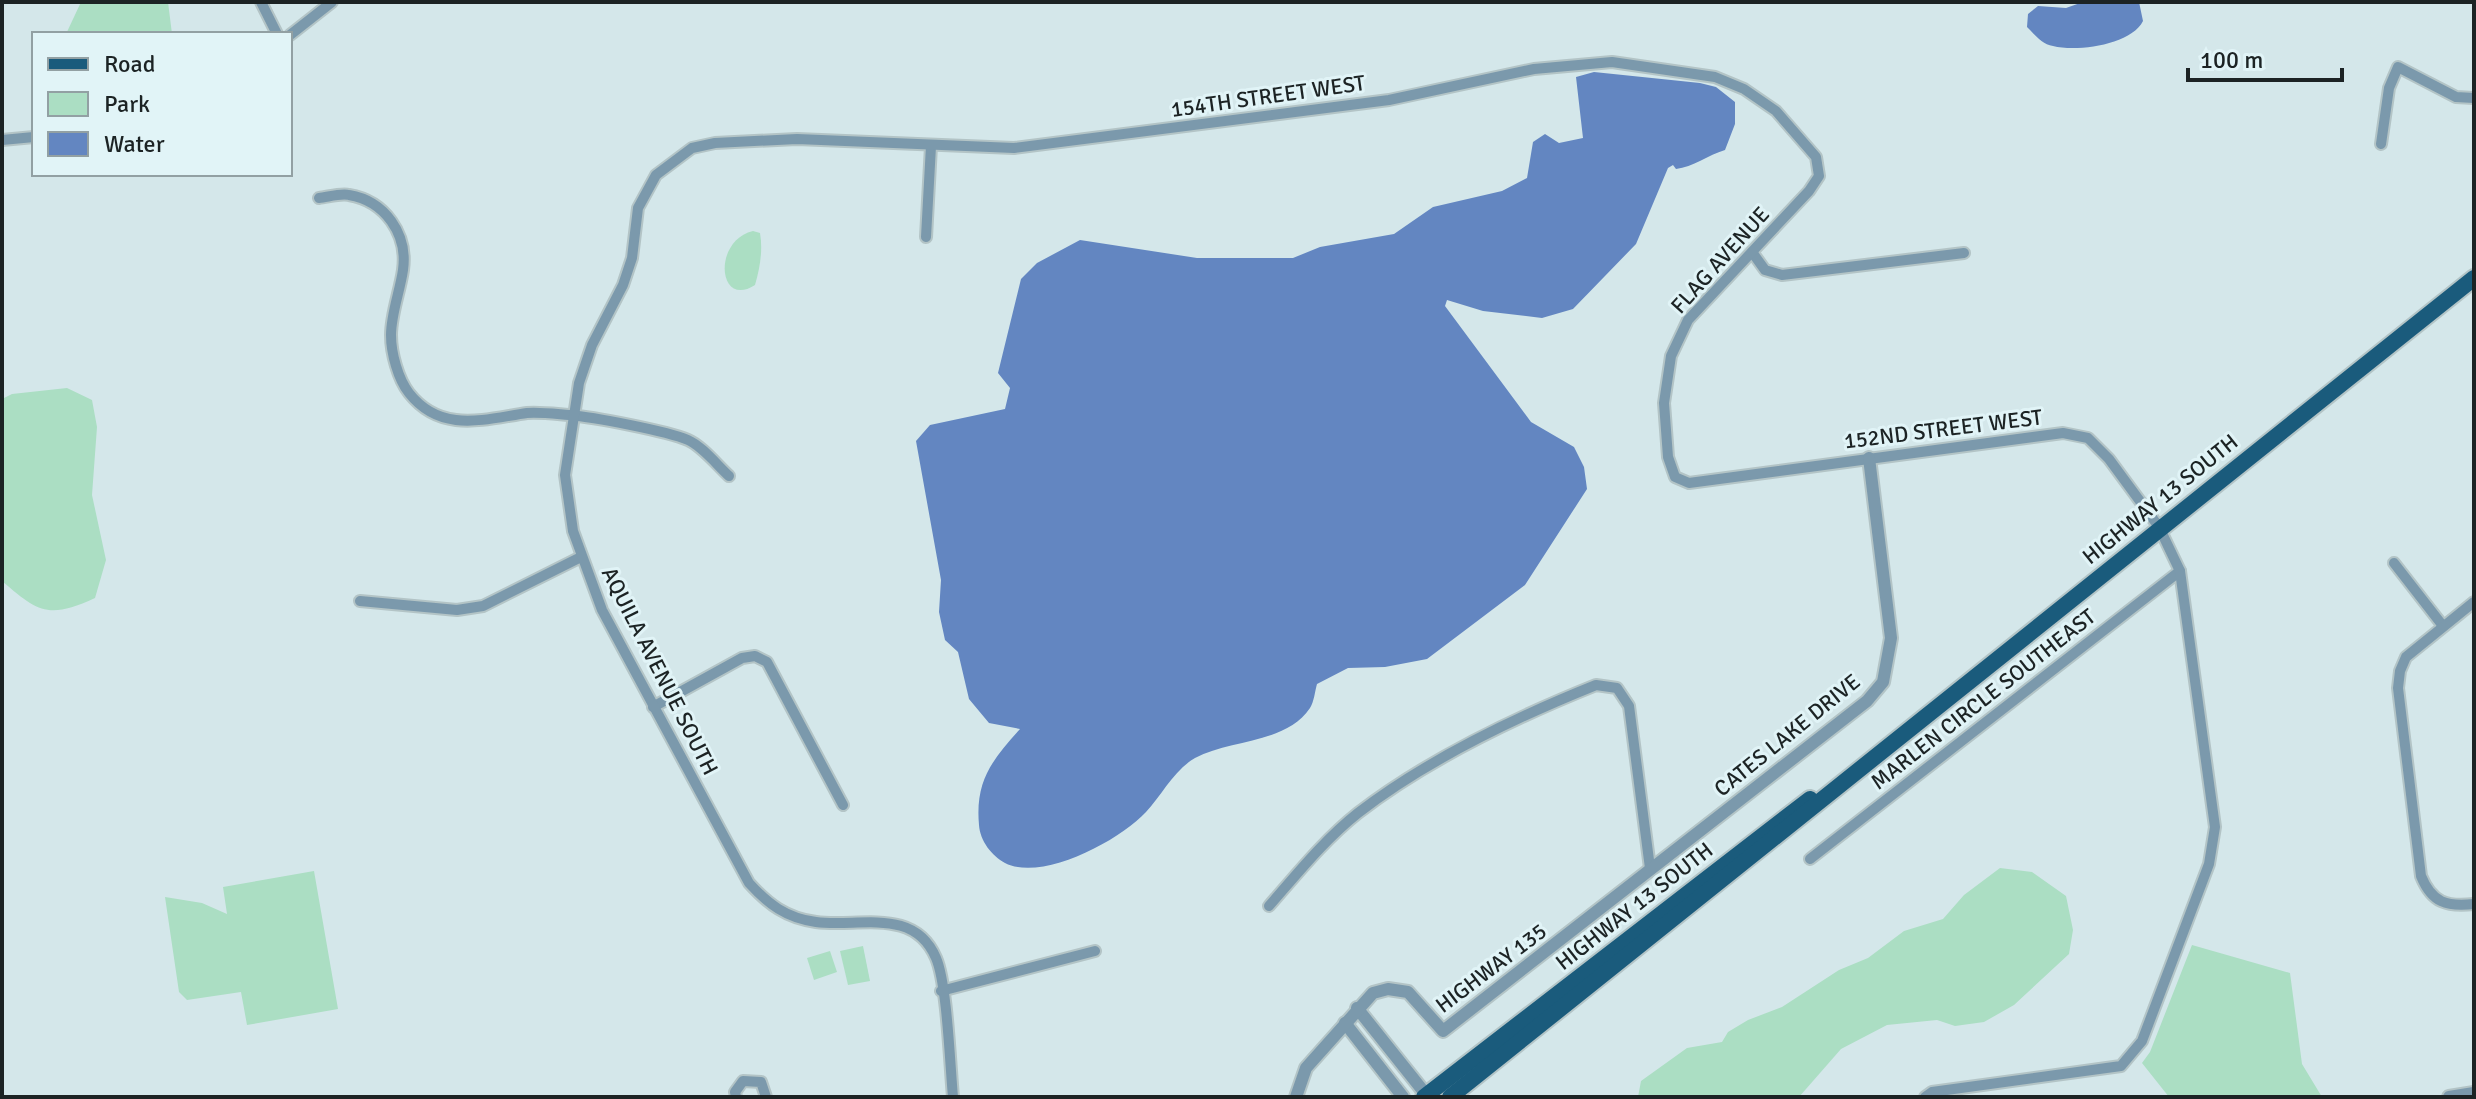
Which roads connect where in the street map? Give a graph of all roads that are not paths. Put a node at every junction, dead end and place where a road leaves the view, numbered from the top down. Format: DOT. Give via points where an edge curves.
graph roads {
  1 [pos="261,2"];
  2 [pos="332,2"];
  3 [pos="276,32"];
  4 [pos="292,33"];
  5 [pos="2474,98"];
  6 [pos="32,137"];
  7 [pos="2,140"];
  8 [pos="2381,144"];
  9 [pos="931,146"];
  10 [pos="692,148"];
  11 [pos="1816,157"];
  12 [pos="319,198"];
  13 [pos="926,237"];
  14 [pos="1752,252"];
  15 [pos="1964,253"];
  16 [pos="2474,278"];
  17 [pos="572,415"];
  18 [pos="1869,458"];
  19 [pos="729,476"];
  20 [pos="1689,483"];
  21 [pos="2159,527"];
  22 [pos="581,557"];
  23 [pos="2394,563"];
  24 [pos="2180,571"];
  25 [pos="360,601"];
  26 [pos="2474,602"];
  27 [pos="2443,626"];
  28 [pos="653,707"];
  29 [pos="1875,756"];
  30 [pos="843,805"];
  31 [pos="1810,859"];
  32 [pos="1650,868"];
  33 [pos="2474,904"];
  34 [pos="1269,906"];
  35 [pos="1095,951"];
  36 [pos="941,991"];
  37 [pos="1357,1008"];
  38 [pos="1345,1023"];
  39 [pos="2467,1095"];
  40 [pos="1426,1096"];
  41 [pos="736,1097"];
  42 [pos="766,1097"];
  43 [pos="953,1097"];
  44 [pos="1296,1097"];
  45 [pos="1403,1097"];
  46 [pos="1450,1097"];
  47 [pos="1925,1097"];
  48 [pos="2449,1097"];
  1 -- 3 [label="street"];
  2 -- 4 [label="street"];
  5 -- 8 [label="street" via="2456,97 2398,67 2389,88"];
  6 -- 7 [label="street"];
  9 -- 10 [label="street, 154TH STREET WEST" via="797,139"];
  9 -- 11 [label="street, 154TH STREET WEST" via="1014,148 1389,100 1534,69 1612,62 1715,77 1744,89 1776,111"];
  9 -- 13 [label="street"];
  10 -- 17 [label="street, AQUILA AVENUE SOUTH" via="656,175 638,208 632,258 592,345"];
  11 -- 14 [label="street, FLAG AVENUE" via="1819,176 1809,191"];
  12 -- 17 [label="street" via="348,194 379,207 393,221 403,243 404,266 391,335 409,393 436,414 463,422 528,413"];
  14 -- 15 [label="street" via="1765,270 1782,275"];
  14 -- 20 [label="street, FLAG AVENUE" via="1688,320 1671,356 1664,403 1668,457 1675,477"];
  16 -- 21 [label="main road, HIGHWAY 13 SOUTH"];
  17 -- 19 [label="street" via="690,440"];
  17 -- 22 [label="street, AQUILA AVENUE SOUTH" via="565,475"];
  18 -- 20 [label="street, 152ND STREET WEST"];
  18 -- 21 [label="street, 152ND STREET WEST" via="2063,433 2088,438"];
  18 -- 32 [label="street, CATES LAKE DRIVE" via="1891,638 1883,682 1867,701"];
  21 -- 24 [label="street, 152ND STREET WEST"];
  21 -- 29 [label="main road, HIGHWAY 13 SOUTH"];
  22 -- 25 [label="street" via="483,606 457,610"];
  22 -- 28 [label="street, AQUILA AVENUE SOUTH" via="602,610"];
  23 -- 27 [label="street"];
  24 -- 31 [label="street, MARLEN CIRCLE SOUTHEAST"];
  24 -- 47 [label="street, 152ND STREET WEST" via="2215,827 2209,864 2142,1041 2121,1066"];
  26 -- 27 [label="street"];
  27 -- 33 [label="street" via="2406,657 2398,688 2421,876 2434,899 2450,907"];
  28 -- 30 [label="street" via="742,658 755,656 767,662"];
  28 -- 36 [label="street, AQUILA AVENUE SOUTH" via="749,883 769,906 817,923 888,922 908,929 936,957"];
  29 -- 40 [label="main road, HIGHWAY 13 SOUTH" via="1708,876"];
  29 -- 46 [label="main road, HIGHWAY 13 SOUTH"];
  32 -- 34 [label="street" via="1629,706 1617,688 1596,685 1432,762 1357,814"];
  32 -- 37 [label="street, HIGHWAY 135" via="1443,1031 1408,992 1373,993"];
  35 -- 36 [label="street"];
  36 -- 43 [label="street, AQUILA AVENUE SOUTH"];
  37 -- 38 [label="street, HIGHWAY 135"];
  37 -- 40 [label="street"];
  38 -- 44 [label="street, HIGHWAY 135" via="1306,1068"];
  38 -- 45 [label="street"];
  39 -- 48 [label="street"];
  41 -- 42 [label="street" via="743,1081 761,1082"];
}
